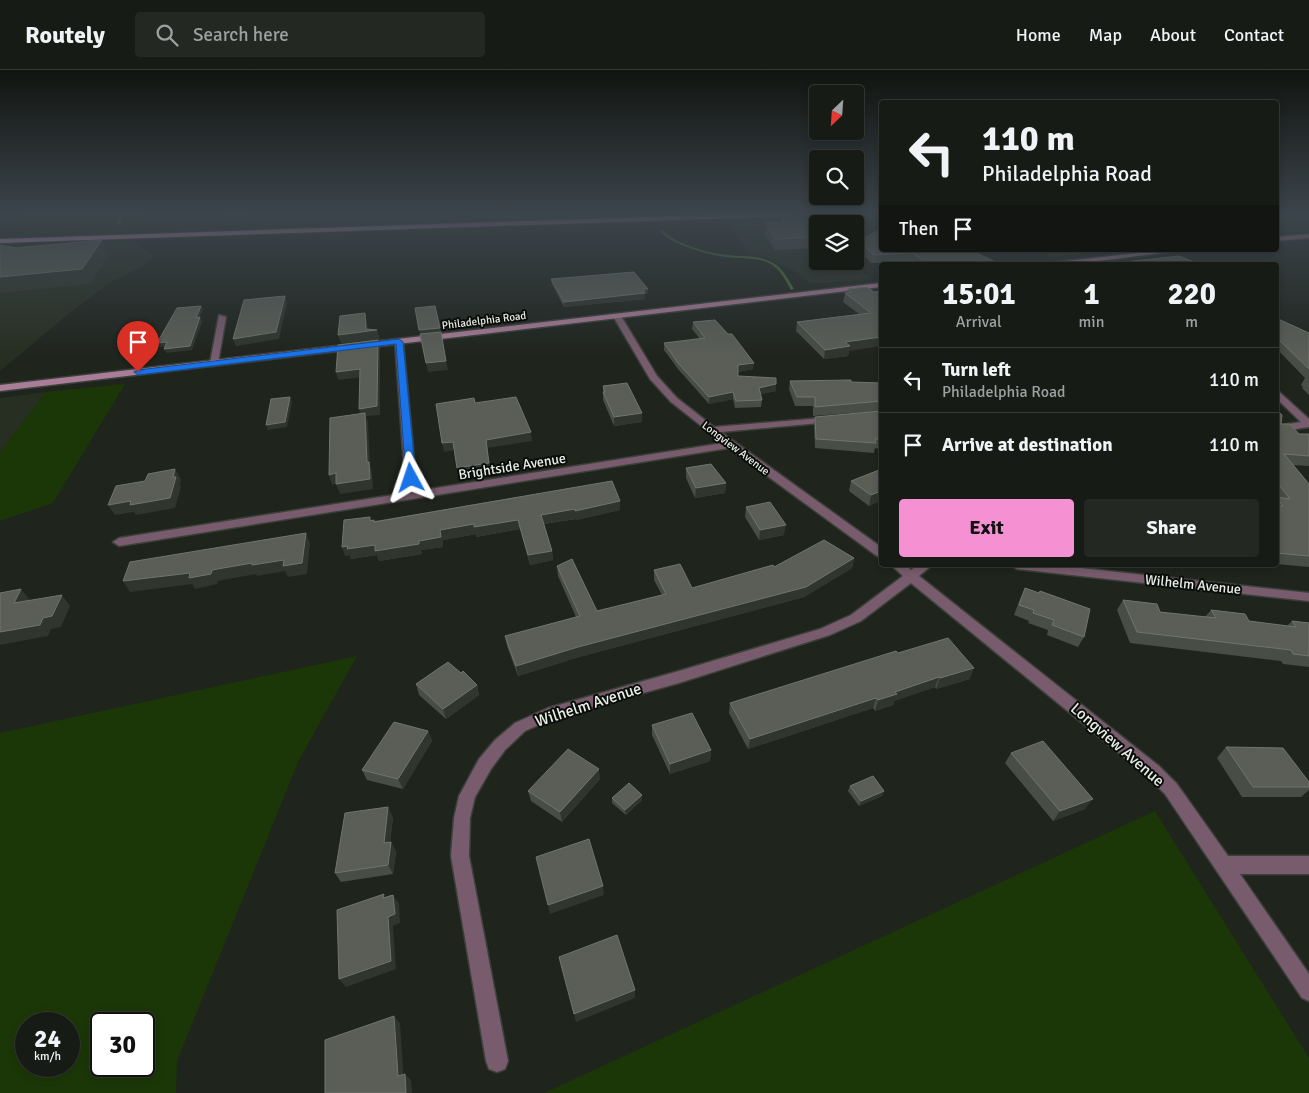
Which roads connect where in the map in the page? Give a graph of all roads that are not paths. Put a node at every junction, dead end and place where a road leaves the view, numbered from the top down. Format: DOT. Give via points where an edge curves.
graph roads {
  1 [pos="879,285"];
  2 [pos="617,316"];
  3 [pos="222,317"];
  4 [pos="399,342"];
  5 [pos="214,363"];
  6 [pos="0,388"];
  7 [pos="1279,395"];
  8 [pos="842,418"];
  9 [pos="1309,424"];
  10 [pos="1279,429"];
  11 [pos="710,430"];
  12 [pos="731,445"];
  13 [pos="412,497"];
  14 [pos="119,542"];
  15 [pos="879,552"];
  16 [pos="900,567"];
  17 [pos="924,567"];
  18 [pos="1035,567"];
  19 [pos="912,577"];
  20 [pos="1309,597"];
  21 [pos="1224,865"];
  22 [pos="1309,865"];
  23 [pos="1309,991"];
  24 [pos="497,1062"];
  1 -- 2 [label="main road, Philadelphia Road"];
  2 -- 4 [label="main road, Philadelphia Road"];
  2 -- 11 [label="street, Longview Avenue" via="659,385"];
  3 -- 5 [label="street"];
  4 -- 5 [label="main road, Philadelphia Road"];
  4 -- 13 [label="street"];
  5 -- 6 [label="main road, Philadelphia Road"];
  7 -- 9 [label="street"];
  8 -- 11 [label="street"];
  9 -- 10 [label="street"];
  11 -- 12 [label="street, Longview Avenue"];
  12 -- 13 [label="street, Brightside Avenue"];
  12 -- 15 [label="street, Longview Avenue"];
  13 -- 14 [label="street, Brightside Avenue"];
  16 -- 19 [label="street, Longview Avenue"];
  17 -- 19 [label="street, Wilhelm Avenue"];
  18 -- 20 [label="street, Wilhelm Avenue"];
  19 -- 21 [label="street, Longview Avenue" via="1153,771"];
  19 -- 24 [label="street, Wilhelm Avenue" via="856,618 825,632 553,712 520,727 500,745 484,764 467,796 460,856"];
  21 -- 22 [label="street"];
  21 -- 23 [label="street, Longview Avenue"];
}
